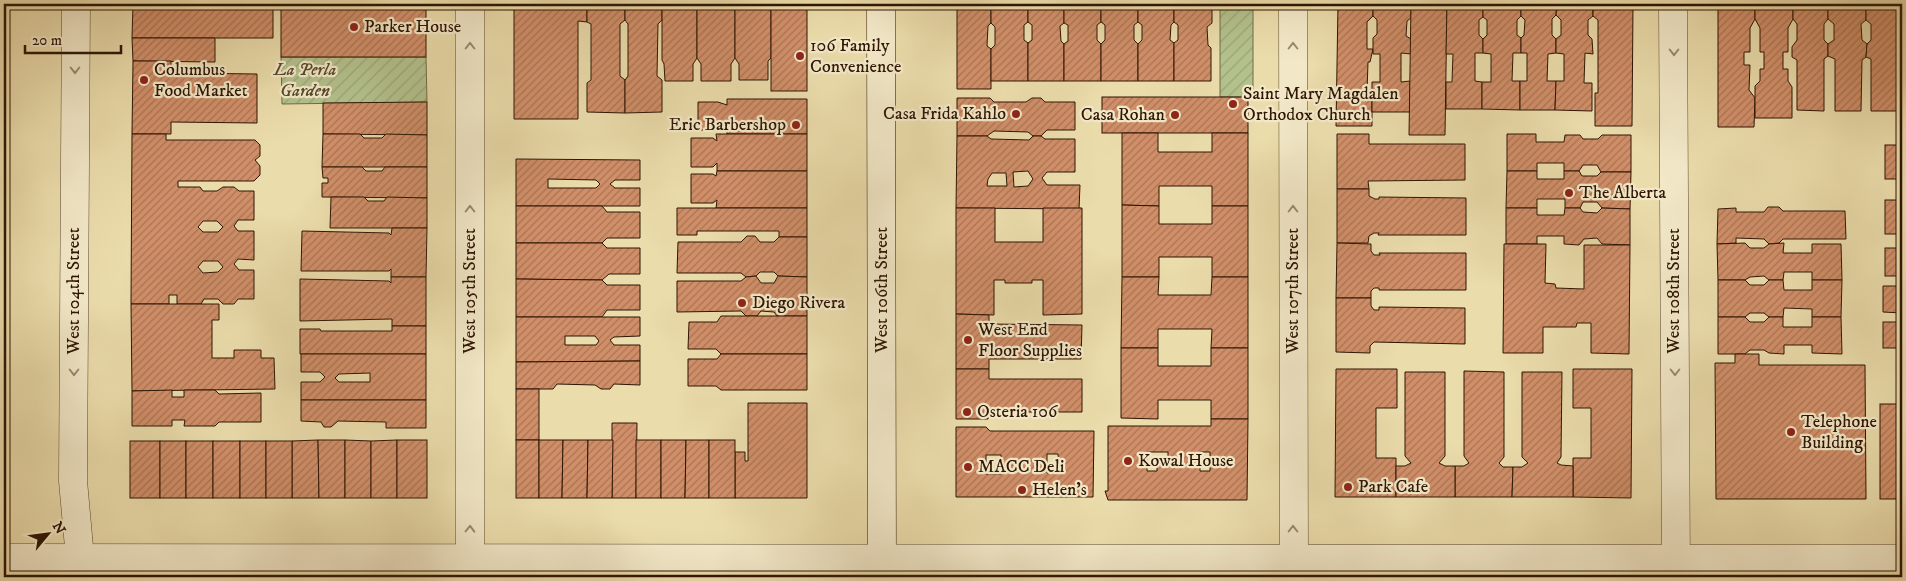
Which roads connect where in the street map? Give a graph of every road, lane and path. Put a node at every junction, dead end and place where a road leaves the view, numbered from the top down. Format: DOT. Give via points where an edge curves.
graph roads {
  1 [pos="76,4"];
  2 [pos="470,4"];
  3 [pos="881,4"];
  4 [pos="1294,4"];
  5 [pos="1673,4"];
  6 [pos="4,558"];
  7 [pos="1902,560"];
  8 [pos="82,568"];
  9 [pos="469,568"];
  10 [pos="882,568"];
  11 [pos="1294,568"];
  12 [pos="1675,568"];
  1 -- 8 [label="street, West 104th Street, one-way" via="73,481"];
  9 -- 2 [label="street, West 105th Street, one-way"];
  3 -- 10 [label="street, West 106th Street"];
  11 -- 4 [label="street, West 107th Street, one-way"];
  5 -- 12 [label="street, West 108th Street, one-way"];
  6 -- 8 [label="street"];
  7 -- 12 [label="street"];
  8 -- 9 [label="street"];
  9 -- 10 [label="street"];
  10 -- 11 [label="street"];
  11 -- 12 [label="street"];
}
